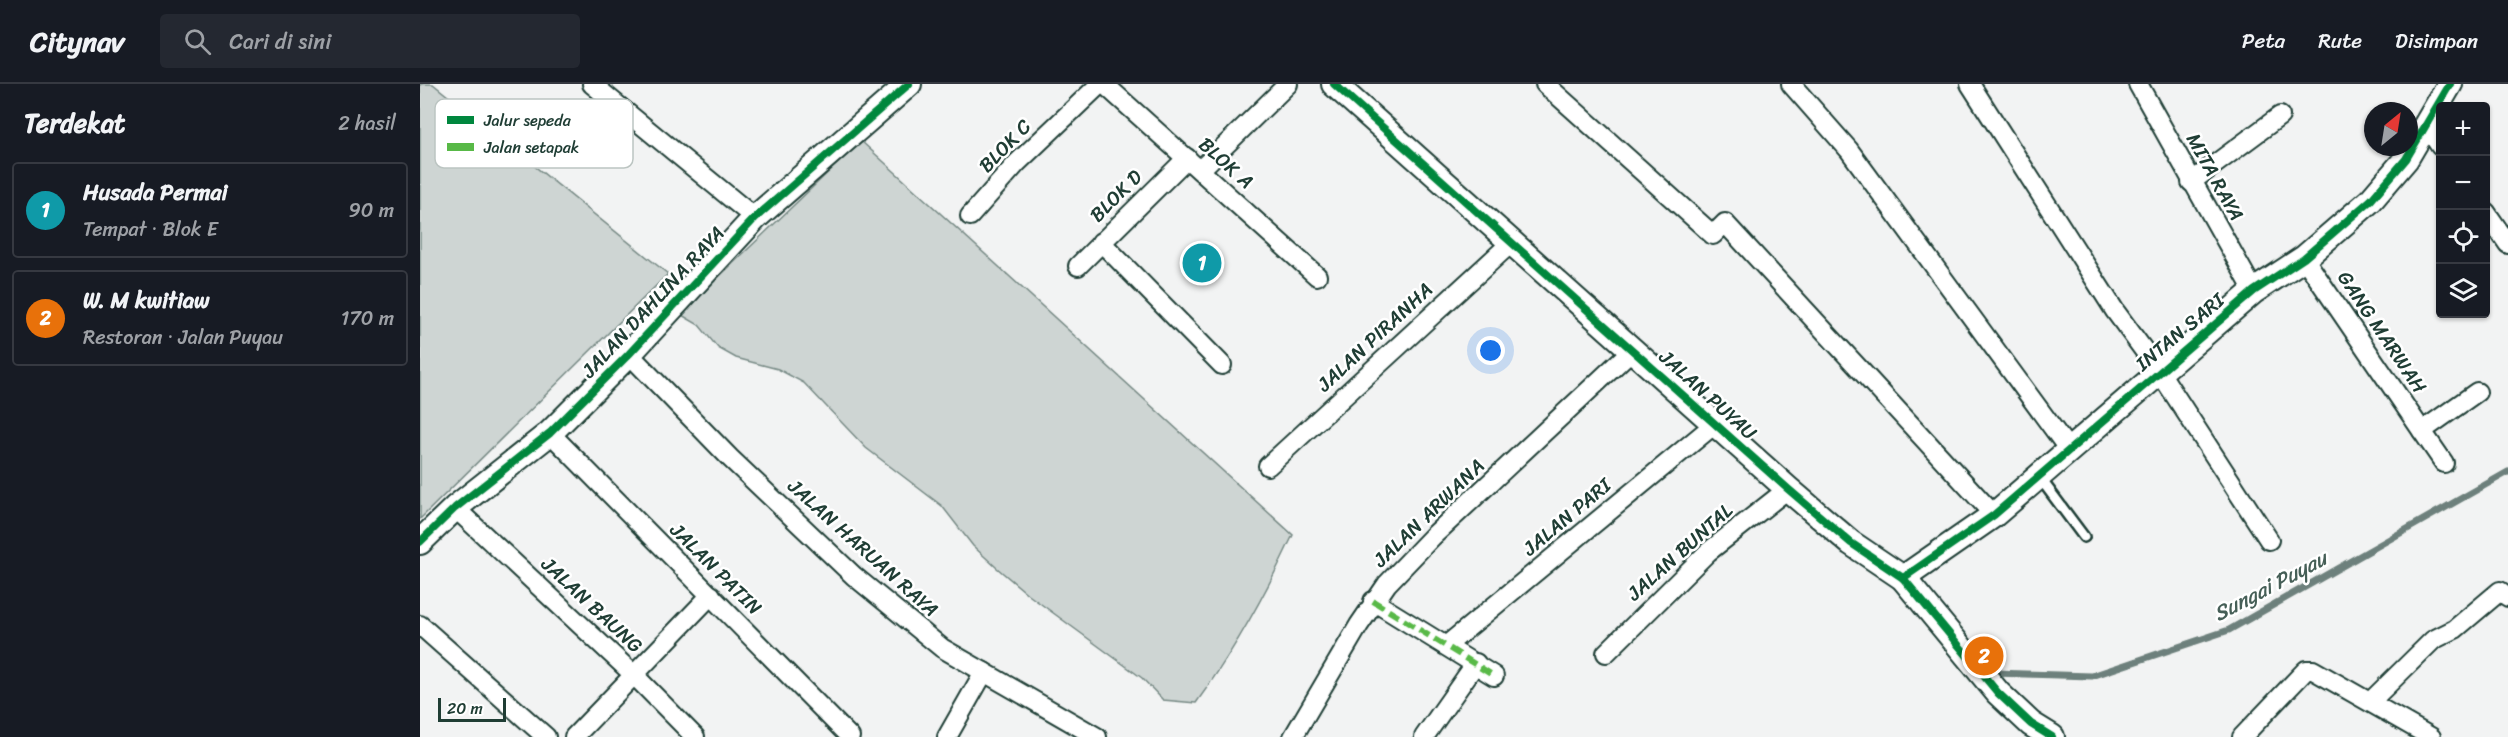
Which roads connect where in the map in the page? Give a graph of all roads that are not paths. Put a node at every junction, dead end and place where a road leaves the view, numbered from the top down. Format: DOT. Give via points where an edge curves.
graph roads {
  1 [pos="592,84"];
  2 [pos="909,84"];
  3 [pos="1102,84"];
  4 [pos="1288,84"];
  5 [pos="1334,84"];
  6 [pos="1545,84"];
  7 [pos="1791,84"];
  8 [pos="1970,84"];
  9 [pos="2450,84"];
  10 [pos="2145,87"];
  11 [pos="610,99"];
  12 [pos="2280,116"];
  13 [pos="633,118"];
  14 [pos="2427,126"];
  15 [pos="2436,140"];
  16 [pos="1193,164"];
  17 [pos="2192,182"];
  18 [pos="970,216"];
  19 [pos="755,218"];
  20 [pos="2490,218"];
  21 [pos="1101,242"];
  22 [pos="1512,242"];
  23 [pos="2508,244"];
  24 [pos="2304,258"];
  25 [pos="1078,266"];
  26 [pos="1317,276"];
  27 [pos="2254,291"];
  28 [pos="1632,350"];
  29 [pos="629,354"];
  30 [pos="1222,365"];
  31 [pos="2159,371"];
  32 [pos="2477,392"];
  33 [pos="1716,423"];
  34 [pos="2422,431"];
  35 [pos="550,433"];
  36 [pos="2069,450"];
  37 [pos="2444,463"];
  38 [pos="1268,466"];
  39 [pos="2038,476"];
  40 [pos="1788,489"];
  41 [pos="455,508"];
  42 [pos="1994,515"];
  43 [pos="2084,537"];
  44 [pos="2269,540"];
  45 [pos="420,542"];
  46 [pos="1903,578"];
  47 [pos="2506,590"];
  48 [pos="711,595"];
  49 [pos="1374,601"];
  50 [pos="420,625"];
  51 [pos="1447,645"];
  52 [pos="1606,653"];
  53 [pos="1476,663"];
  54 [pos="984,672"];
  55 [pos="633,674"];
  56 [pos="1494,676"];
  57 [pos="2371,701"];
  58 [pos="546,737"];
  59 [pos="574,737"];
  60 [pos="695,737"];
  61 [pos="850,737"];
  62 [pos="947,737"];
  63 [pos="1097,737"];
  64 [pos="1293,737"];
  65 [pos="1424,737"];
  66 [pos="2052,737"];
  67 [pos="2242,737"];
  68 [pos="2431,737"];
  1 -- 11 [label="street"];
  2 -- 19 [label="street, JALAN DAHLINA RAYA"];
  3 -- 16 [label="street, BLOK A"];
  3 -- 18 [label="street, BLOK C" via="1017,163"];
  4 -- 16 [label="street, BLOK D"];
  5 -- 22 [label="street, JALAN PUYAU"];
  6 -- 42 [label="street" via="1713,235 1725,223"];
  7 -- 36 [label="street" via="1849,150"];
  8 -- 31 [label="street" via="2115,311"];
  9 -- 14 [label="street, INTAN SARI"];
  10 -- 17 [label="street, MITA RAYA"];
  12 -- 17 [label="street"];
  13 -- 19 [label="street"];
  14 -- 15 [label="street"];
  14 -- 24 [label="street, INTAN SARI" via="2388,182"];
  16 -- 21 [label="street, BLOK D"];
  16 -- 26 [label="street, BLOK A"];
  17 -- 27 [label="street, MITA RAYA"];
  19 -- 29 [label="street, JALAN DAHLINA RAYA"];
  20 -- 23 [label="street"];
  21 -- 25 [label="street, BLOK D"];
  21 -- 30 [label="street"];
  22 -- 28 [label="street, JALAN PUYAU"];
  22 -- 38 [label="street, JALAN PIRANHA"];
  24 -- 27 [label="street, INTAN SARI"];
  24 -- 34 [label="street, GANG MARWAH"];
  27 -- 31 [label="street, INTAN SARI"];
  28 -- 33 [label="street, JALAN PUYAU"];
  28 -- 49 [label="street, JALAN ARWANA" via="1432,537"];
  29 -- 35 [label="street, JALAN DAHLINA RAYA"];
  29 -- 54 [label="street, JALAN HARUAN RAYA" via="730,458 854,576 942,648"];
  31 -- 36 [label="street, INTAN SARI"];
  31 -- 44 [label="street"];
  32 -- 34 [label="street"];
  33 -- 40 [label="street, JALAN PUYAU"];
  33 -- 51 [label="street, JALAN PARI"];
  34 -- 37 [label="street, GANG MARWAH"];
  35 -- 41 [label="street, JALAN DAHLINA RAYA"];
  35 -- 48 [label="street, JALAN PATIN"];
  36 -- 39 [label="street, INTAN SARI"];
  39 -- 42 [label="street, INTAN SARI"];
  39 -- 43 [label="lane"];
  40 -- 46 [label="street, JALAN PUYAU" via="1851,543"];
  40 -- 52 [label="street, JALAN BUNTAL" via="1708,552"];
  41 -- 45 [label="street, JALAN DAHLINA RAYA"];
  41 -- 55 [label="street, JALAN BAUNG"];
  42 -- 46 [label="street, INTAN SARI"];
  46 -- 66 [label="street, JALAN PUYAU" via="1998,693 2031,724"];
  47 -- 57 [label="street" via="2455,629 2433,640"];
  48 -- 55 [label="street"];
  48 -- 61 [label="street, JALAN PATIN"];
  49 -- 51 [label="street"];
  49 -- 64 [label="street, JALAN ARWANA"];
  50 -- 58 [label="street"];
  51 -- 53 [label="street"];
  53 -- 56 [label="street"];
  53 -- 65 [label="street"];
  54 -- 62 [label="street"];
  54 -- 63 [label="street, JALAN HARUAN RAYA"];
  55 -- 59 [label="street"];
  55 -- 60 [label="street, JALAN BAUNG"];
  57 -- 67 [label="street" via="2313,670 2306,670"];
  57 -- 68 [label="street"];
}
